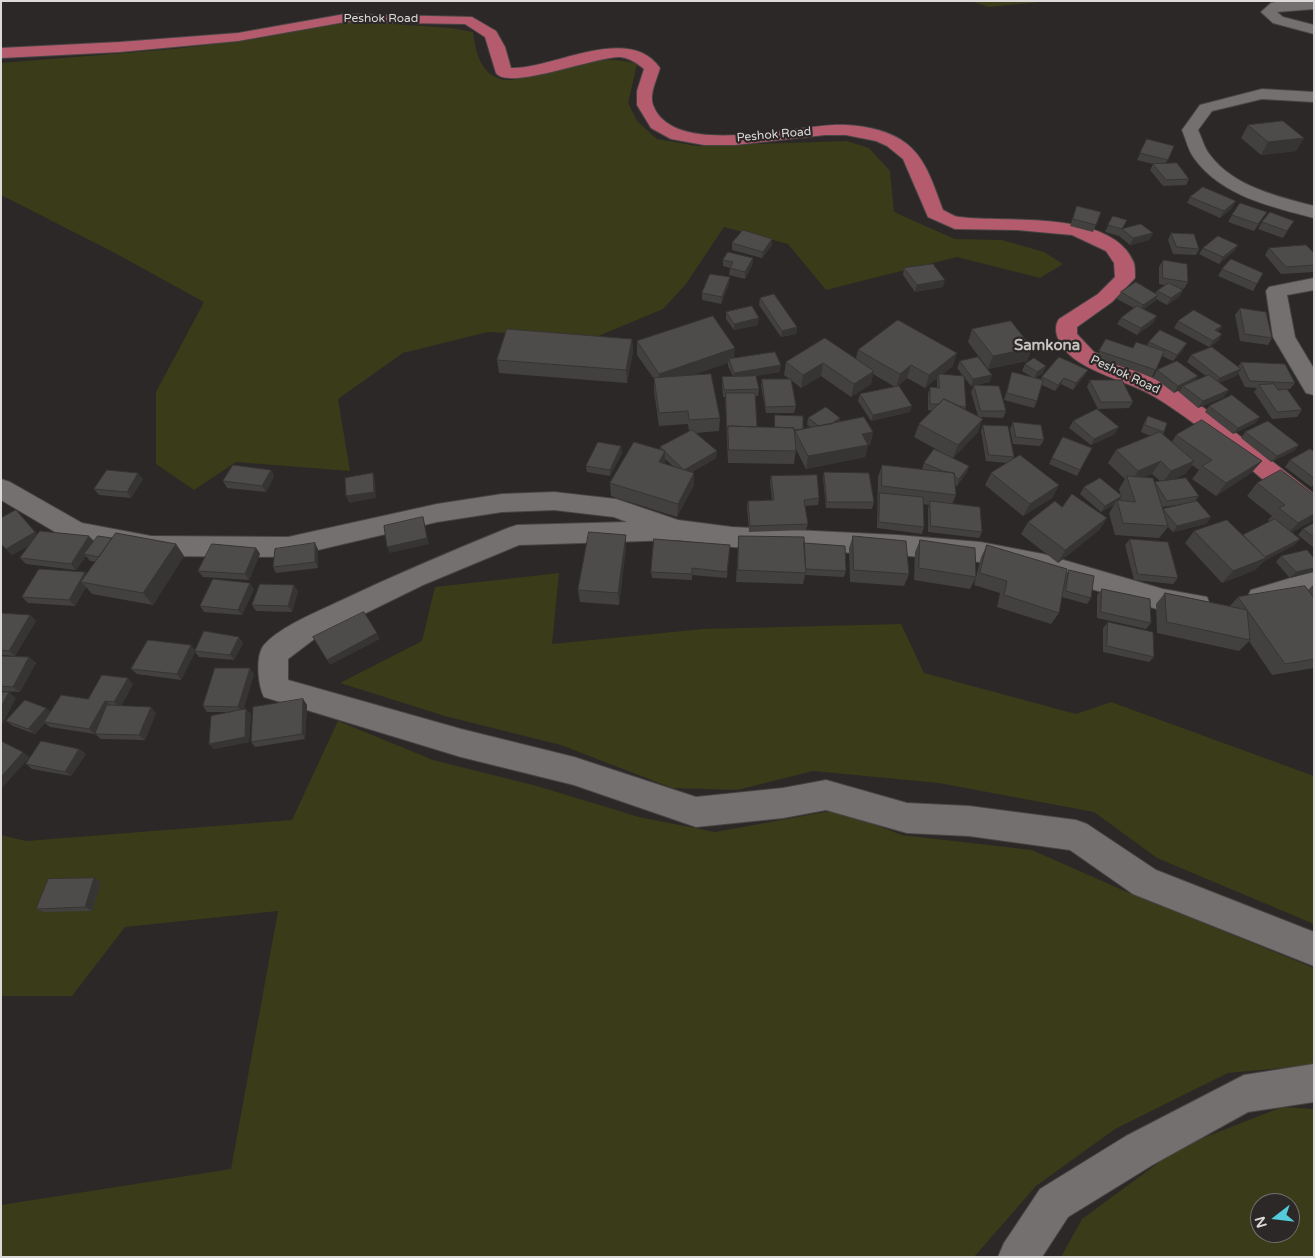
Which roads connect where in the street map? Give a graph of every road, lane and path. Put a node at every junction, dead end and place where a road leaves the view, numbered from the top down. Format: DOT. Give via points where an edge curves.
graph roads {
  1 [pos="1314,5"];
  2 [pos="1314,30"];
  3 [pos="1,53"];
  4 [pos="1314,97"];
  5 [pos="1314,212"];
  6 [pos="1314,284"];
  7 [pos="1314,388"];
  8 [pos="1,488"];
  9 [pos="1314,508"];
  10 [pos="676,530"];
  11 [pos="1314,582"];
  12 [pos="1314,949"];
  13 [pos="1314,1083"];
  14 [pos="1018,1257"];
  1 -- 2 [label="street" via="1276,6 1268,12 1278,20"];
  3 -- 9 [label="main road, Peshok Road" via="238,37 345,18 467,20 482,25 496,42 504,73 538,72 611,52 631,53 644,58 652,68 644,102 649,116 658,126 678,136 754,140 799,132 845,130 894,142 909,155 920,172 935,213 955,223 1017,224 1076,230 1113,246 1124,263 1126,278 1105,298 1066,324 1066,336 1086,357 1162,391 1196,414"];
  4 -- 5 [label="street" via="1262,94 1206,108 1190,130 1201,156 1226,179 1270,201"];
  6 -- 7 [label="street" via="1276,291 1284,337"];
  8 -- 10 [label="street" via="76,532 151,546 288,547 437,513 502,503 554,501 616,508"];
  10 -- 11 [label="street" via="980,552 1043,564 1163,600 1232,607"];
  10 -- 12 [label="street" via="517,535 414,578 307,629 274,654 274,688 461,743 574,771 696,812 826,795 907,818 969,821 1076,835 1145,882"];
  13 -- 14 [label="street" via="1244,1094 1140,1150 1054,1203"];
}
